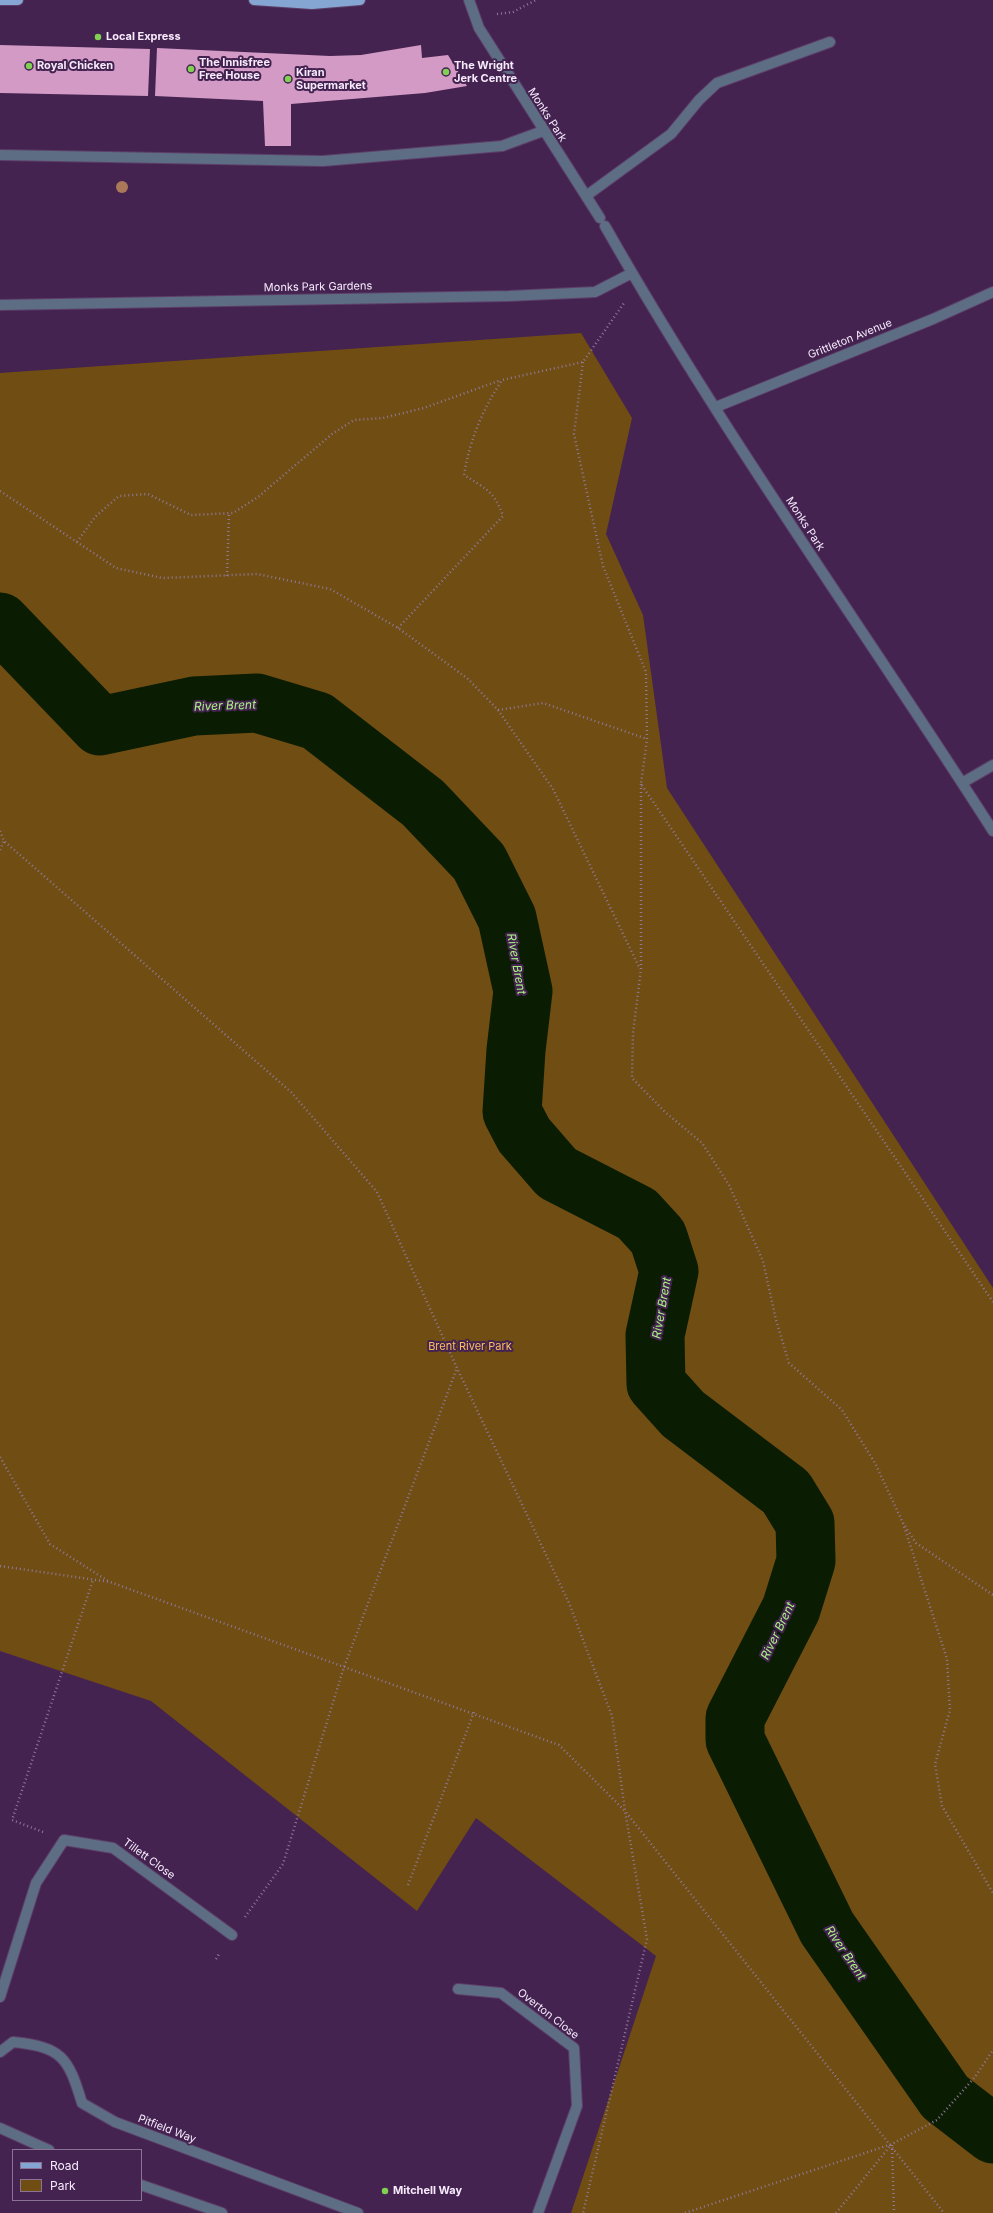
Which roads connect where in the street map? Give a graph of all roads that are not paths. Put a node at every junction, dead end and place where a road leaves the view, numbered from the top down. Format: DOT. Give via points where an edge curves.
graph roads {
  1 [pos="0,0"];
  2 [pos="18,0"];
  3 [pos="254,0"];
  4 [pos="360,0"];
  5 [pos="469,0"];
  6 [pos="830,42"];
  7 [pos="543,130"];
  8 [pos="0,155"];
  9 [pos="586,196"];
  10 [pos="632,273"];
  11 [pos="993,292"];
  12 [pos="0,305"];
  13 [pos="716,407"];
  14 [pos="993,765"];
  15 [pos="962,783"];
  16 [pos="993,831"];
  17 [pos="232,1935"];
  18 [pos="458,1989"];
  19 [pos="0,1997"];
  20 [pos="0,2052"];
  21 [pos="0,2128"];
  22 [pos="47,2149"];
  23 [pos="142,2185"];
  24 [pos="222,2213"];
  25 [pos="358,2213"];
  26 [pos="538,2213"];
  1 -- 2 [label="main road"];
  3 -- 4 [label="main road" via="312,4"];
  5 -- 7 [label="street, Monks Park" via="479,28"];
  6 -- 9 [label="street" via="717,84 699,100 671,134"];
  7 -- 8 [label="street" via="502,146 323,160"];
  7 -- 9 [label="street, Monks Park"];
  9 -- 10 [label="street, Monks Park"];
  10 -- 12 [label="street, Monks Park Gardens" via="595,292 509,296"];
  10 -- 13 [label="street, Monks Park"];
  11 -- 13 [label="street, Grittleton Avenue"];
  13 -- 15 [label="street, Monks Park"];
  14 -- 15 [label="street"];
  15 -- 16 [label="street, Monks Park"];
  17 -- 19 [label="street, Tillett Close" via="113,1848 64,1840 36,1883"];
  18 -- 26 [label="street, Overton Close" via="501,1993 574,2048 577,2106"];
  20 -- 25 [label="street, Pitfield Way" via="13,2042 40,2045 58,2053 73,2073 82,2102 115,2122"];
  21 -- 22 [label="street"];
  23 -- 24 [label="street"];
}
